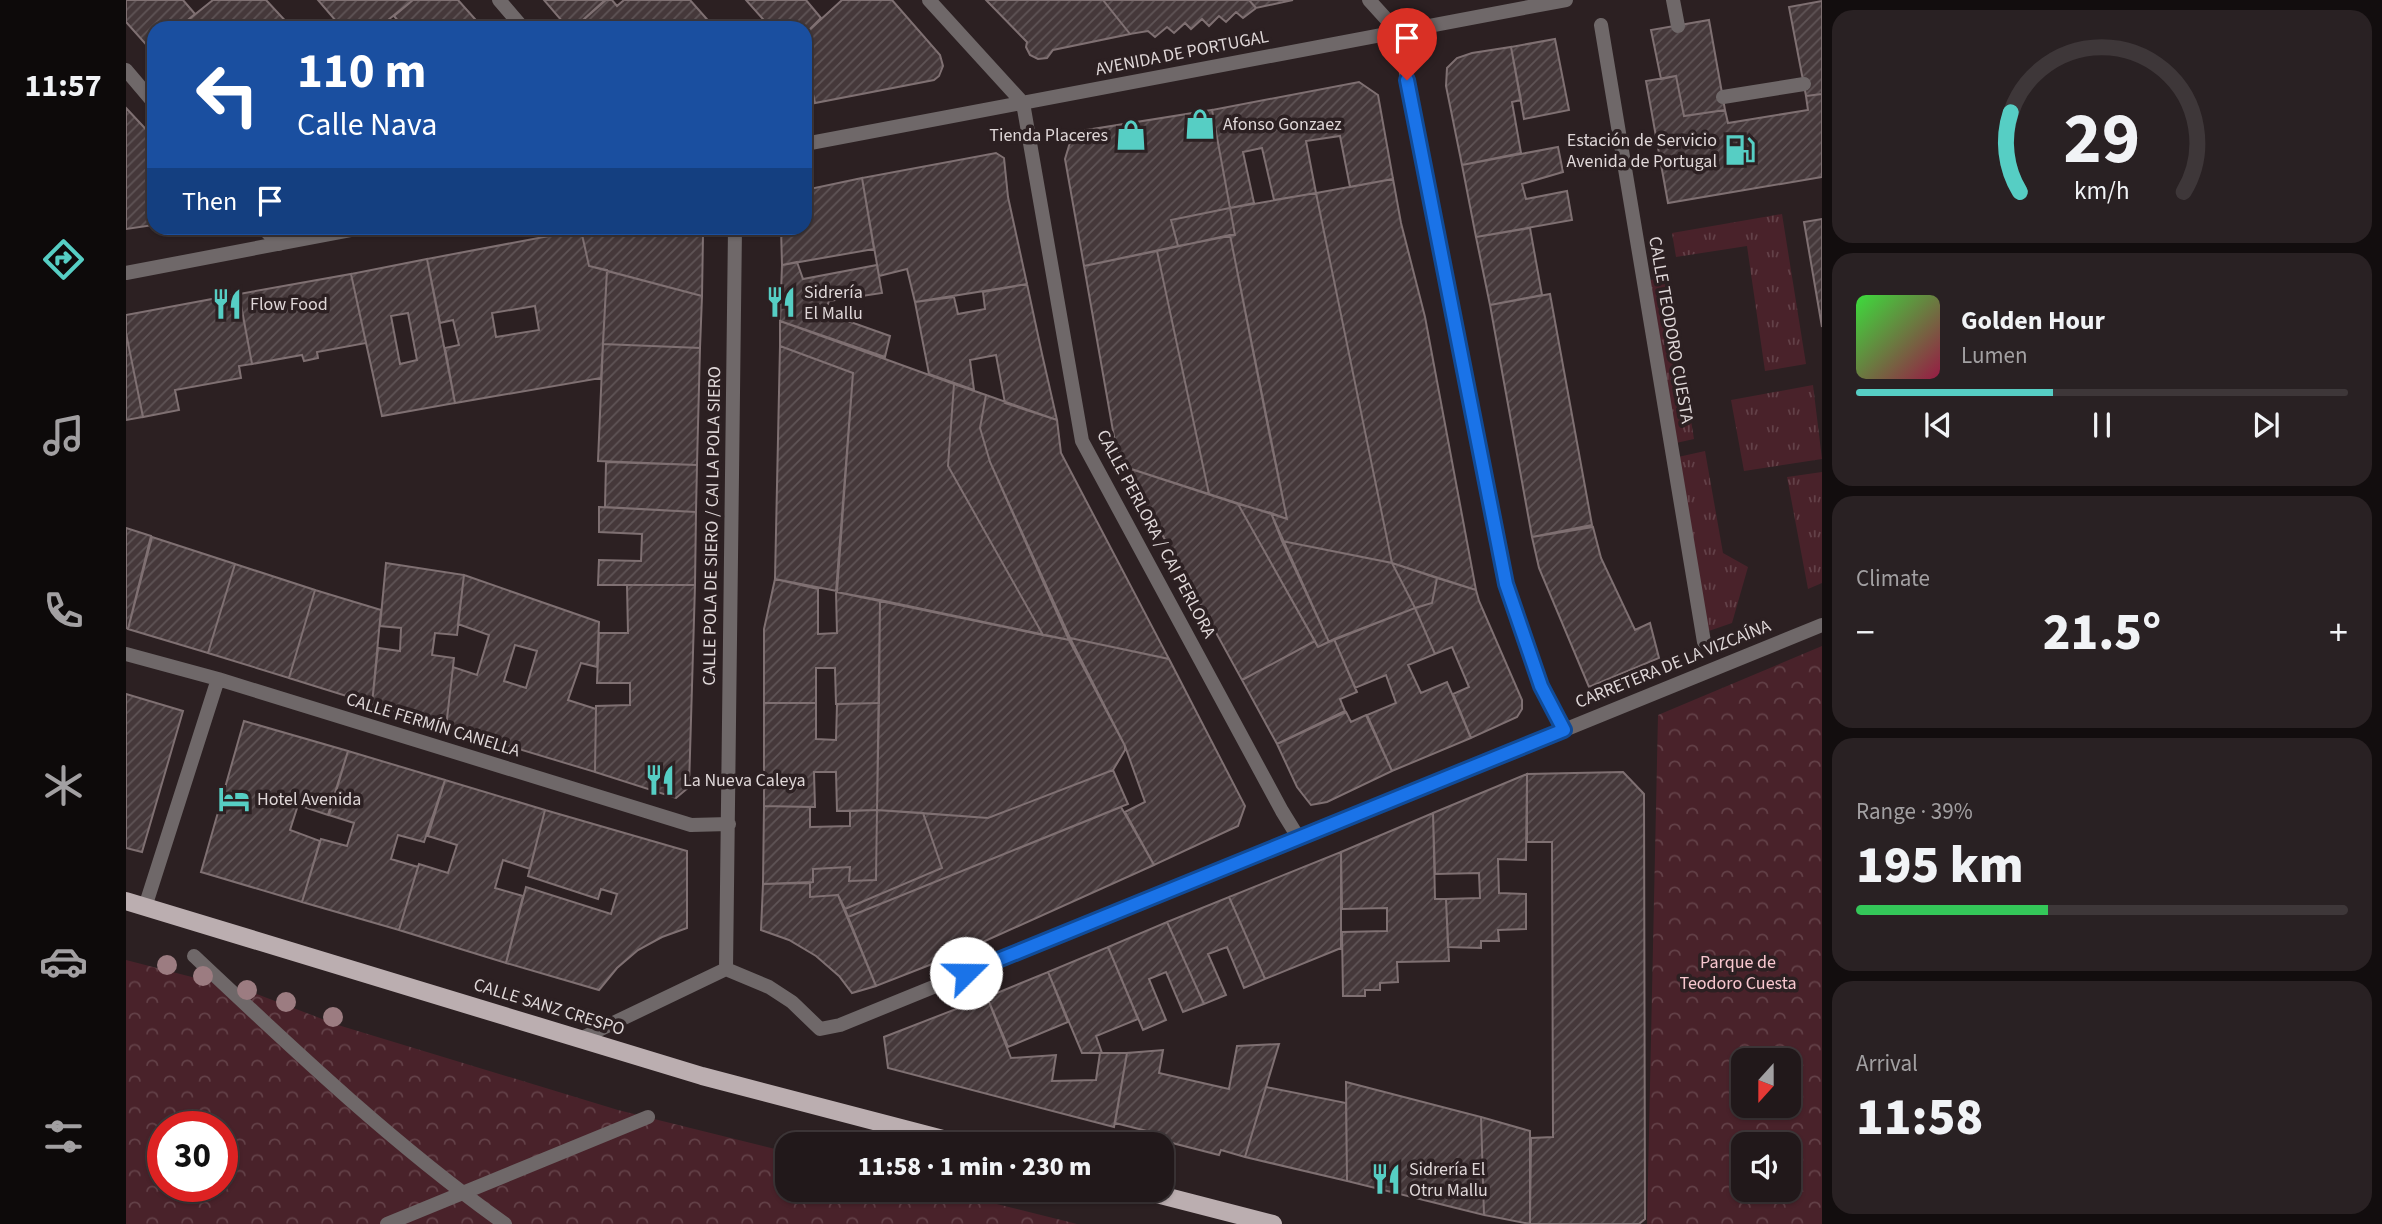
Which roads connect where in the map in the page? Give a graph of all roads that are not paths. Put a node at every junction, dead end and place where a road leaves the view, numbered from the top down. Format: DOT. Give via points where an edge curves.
graph roads {
  1 [pos="499,0"];
  2 [pos="929,0"];
  3 [pos="1368,0"];
  4 [pos="1566,0"];
  5 [pos="1673,0"];
  6 [pos="517,21"];
  7 [pos="1601,25"];
  8 [pos="1678,26"];
  9 [pos="1398,32"];
  10 [pos="126,70"];
  11 [pos="1804,84"];
  12 [pos="147,95"];
  13 [pos="1723,97"];
  14 [pos="1023,103"];
  15 [pos="812,143"];
  16 [pos="270,235"];
  17 [pos="325,235"];
  18 [pos="735,235"];
  19 [pos="279,244"];
  20 [pos="126,273"];
  21 [pos="1822,625"];
  22 [pos="1704,642"];
  23 [pos="126,654"];
  24 [pos="218,678"];
  25 [pos="1564,730"];
  26 [pos="729,824"];
  27 [pos="1298,837"];
  28 [pos="126,901"];
  29 [pos="145,906"];
  30 [pos="194,956"];
  31 [pos="726,969"];
  32 [pos="580,1039"];
  33 [pos="648,1117"];
  34 [pos="916,1132"];
  35 [pos="460,1193"];
  36 [pos="1174,1198"];
  37 [pos="387,1224"];
  38 [pos="505,1224"];
  39 [pos="1273,1224"];
  1 -- 6 [label="street"];
  2 -- 14 [label="street"];
  3 -- 9 [label="street"];
  4 -- 9 [label="street, AVENIDA DE PORTUGAL"];
  5 -- 8 [label="street"];
  7 -- 22 [label="street, CALLE TEODORO CUESTA"];
  9 -- 14 [label="street, AVENIDA DE PORTUGAL"];
  9 -- 25 [label="street" via="1506,584 1541,686"];
  10 -- 12 [label="street"];
  11 -- 13 [label="street"];
  14 -- 15 [label="street, AVENIDA DE PORTUGAL"];
  14 -- 27 [label="street, CALLE PERLORA / CAI PERLORA" via="1082,441"];
  16 -- 19 [label="street"];
  17 -- 19 [label="street"];
  18 -- 26 [label="street, CALLE POLA DE SIERO / CAI LA POLA SIERO"];
  19 -- 20 [label="street"];
  21 -- 25 [label="street, CARRETERA DE LA VIZCAÍNA"];
  23 -- 24 [label="street, CALLE FERMÍN CANELLA"];
  24 -- 26 [label="street, CALLE FERMÍN CANELLA" via="691,825"];
  24 -- 29 [label="street"];
  25 -- 27 [label="street, CARRETERA DE LA VIZCAÍNA"];
  26 -- 31 [label="street, CALLE POLA DE SIERO / CAI LA POLA SIERO"];
  27 -- 31 [label="street, CARRETERA DE LA VIZCAÍNA" via="840,1025 820,1029 769,987"];
  28 -- 29 [label="main road, CALLE SANZ CRESPO"];
  29 -- 32 [label="main road, CALLE SANZ CRESPO"];
  30 -- 35 [label="street" via="318,1072"];
  31 -- 32 [label="street"];
  32 -- 34 [label="main road, CALLE SANZ CRESPO"];
  33 -- 35 [label="street"];
  35 -- 37 [label="street"];
  35 -- 38 [label="street"];
  36 -- 39 [label="main road"];
}
